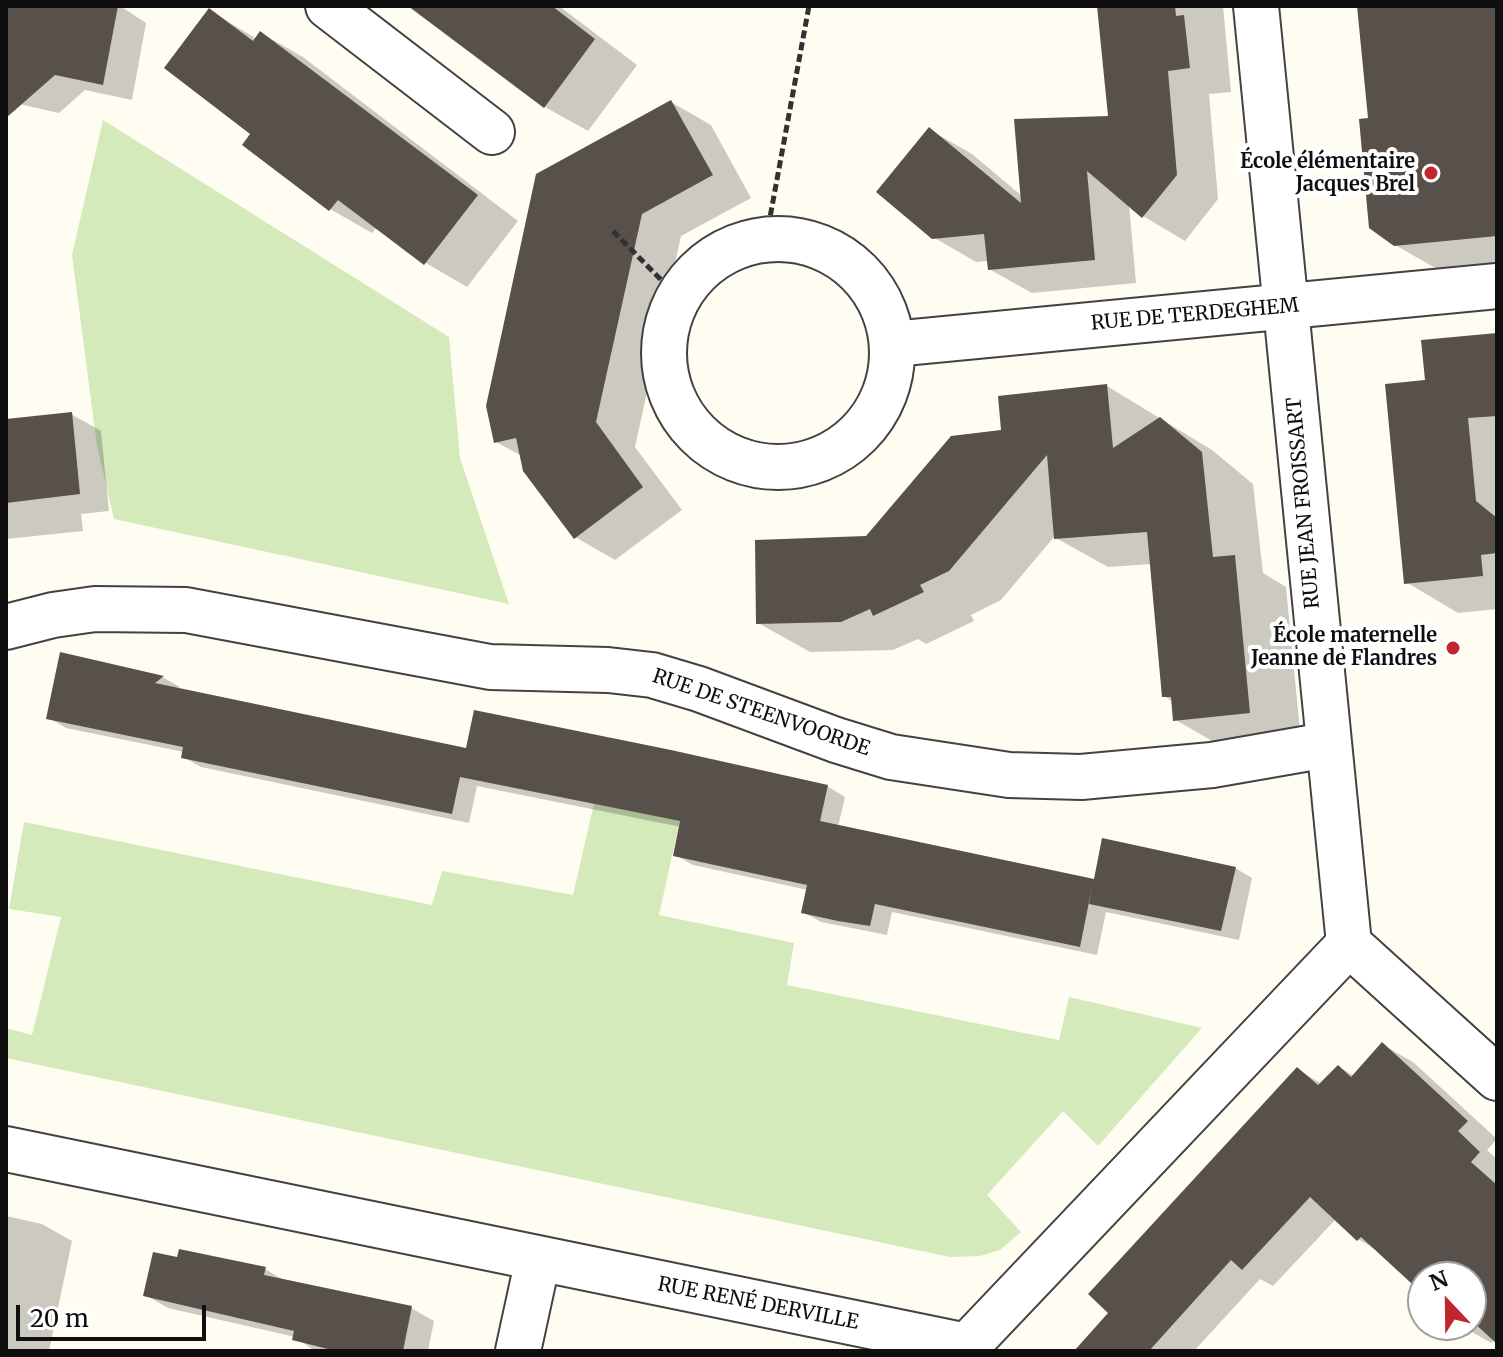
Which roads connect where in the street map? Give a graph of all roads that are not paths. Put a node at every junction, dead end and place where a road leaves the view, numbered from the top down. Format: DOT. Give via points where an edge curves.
graph roads {
  1 [pos="328,6"];
  2 [pos="1256,6"];
  3 [pos="492,132"];
  4 [pos="1497,286"];
  5 [pos="1286,307"];
  6 [pos="893,344"];
  7 [pos="6,627"];
  8 [pos="1327,745"];
  9 [pos="1349,944"];
  10 [pos="1497,1078"];
  11 [pos="6,1149"];
  12 [pos="538,1259"];
  13 [pos="970,1348"];
  14 [pos="518,1351"];
  1 -- 3 [label="street"];
  2 -- 5 [label="street, RUE JEAN FROISSART"];
  4 -- 5 [label="street, RUE DE TERDEGHEM"];
  5 -- 6 [label="street, RUE DE TERDEGHEM"];
  5 -- 8 [label="street, RUE JEAN FROISSART"];
  6 -- 6 [label="street" via="884,308 864,278 837,254 802,241 766,239 731,248 700,268 678,297 665,333 665,372 677,409 702,439 735,459 773,468 811,462 855,436 873,417 889,382"];
  7 -- 8 [label="street, RUE DE STEENVOORDE" via="95,609 186,610 490,667 652,675 891,757 1009,775 1081,777 1198,766"];
  8 -- 9 [label="street, RUE JEAN FROISSART"];
  9 -- 10 [label="street"];
  9 -- 13 [label="street, RUE RENÉ DERVILLE"];
  11 -- 12 [label="street, RUE RENÉ DERVILLE"];
  12 -- 13 [label="street, RUE RENÉ DERVILLE"];
  12 -- 14 [label="street"];
}
